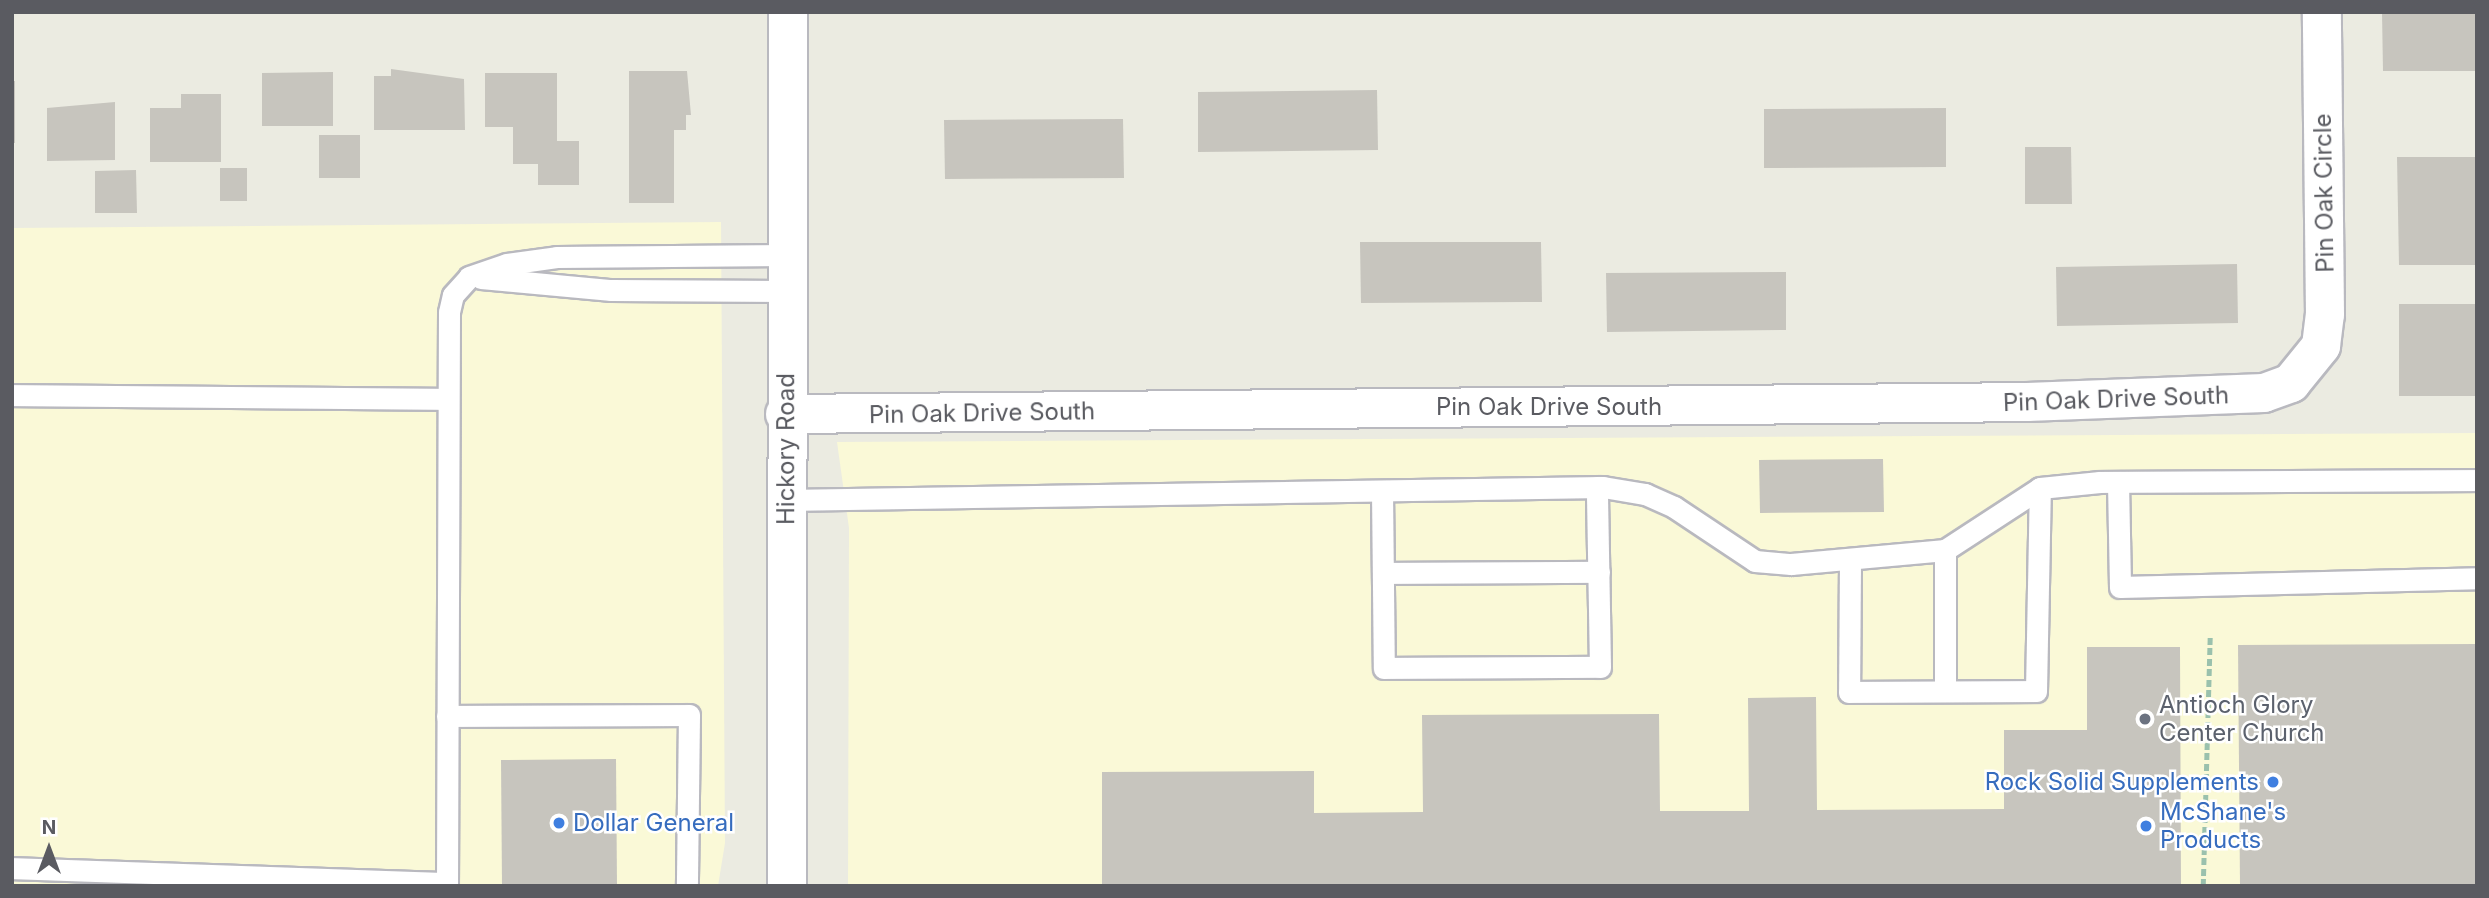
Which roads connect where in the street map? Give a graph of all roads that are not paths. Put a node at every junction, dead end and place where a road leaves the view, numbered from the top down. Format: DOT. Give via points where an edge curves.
graph roads {
  1 [pos="788,12"];
  2 [pos="2322,12"];
  3 [pos="786,273"];
  4 [pos="469,277"];
  5 [pos="2305,369"];
  6 [pos="12,395"];
  7 [pos="448,399"];
  8 [pos="785,414"];
  9 [pos="2477,480"];
  10 [pos="2118,482"];
  11 [pos="1597,487"];
  12 [pos="2040,488"];
  13 [pos="1382,491"];
  14 [pos="785,500"];
  15 [pos="1945,550"];
  16 [pos="1850,562"];
  17 [pos="1599,572"];
  18 [pos="1383,573"];
  19 [pos="2477,578"];
  20 [pos="1945,691"];
  21 [pos="447,716"];
  22 [pos="12,869"];
  23 [pos="447,884"];
  24 [pos="687,886"];
  25 [pos="787,886"];
  1 -- 3 [label="street, Hickory Road"];
  2 -- 5 [label="street, Pin Oak Circle" via="2325,315 2321,346"];
  3 -- 4 [label="lane" via="611,290"];
  3 -- 4 [label="lane" via="556,257 507,264"];
  3 -- 8 [label="street, Hickory Road"];
  4 -- 7 [label="lane" via="453,295 449,312"];
  5 -- 8 [label="street, Pin Oak Drive South" via="2291,383 2264,393 2041,402"];
  6 -- 7 [label="lane"];
  7 -- 21 [label="lane"];
  8 -- 14 [label="street, Hickory Road"];
  9 -- 10 [label="lane"];
  10 -- 12 [label="lane"];
  10 -- 19 [label="lane" via="2120,587"];
  11 -- 13 [label="lane"];
  11 -- 16 [label="lane" via="1644,494 1674,507 1755,561"];
  11 -- 17 [label="lane"];
  12 -- 15 [label="lane"];
  12 -- 20 [label="lane" via="2036,691"];
  13 -- 14 [label="lane"];
  13 -- 18 [label="lane"];
  14 -- 25 [label="street, Hickory Road"];
  15 -- 16 [label="lane"];
  15 -- 20 [label="lane"];
  16 -- 20 [label="lane" via="1849,692"];
  17 -- 18 [label="lane"];
  17 -- 18 [label="lane" via="1600,667 1384,668"];
  21 -- 23 [label="lane"];
  21 -- 24 [label="lane" via="689,715"];
  22 -- 23 [label="lane"];
}
